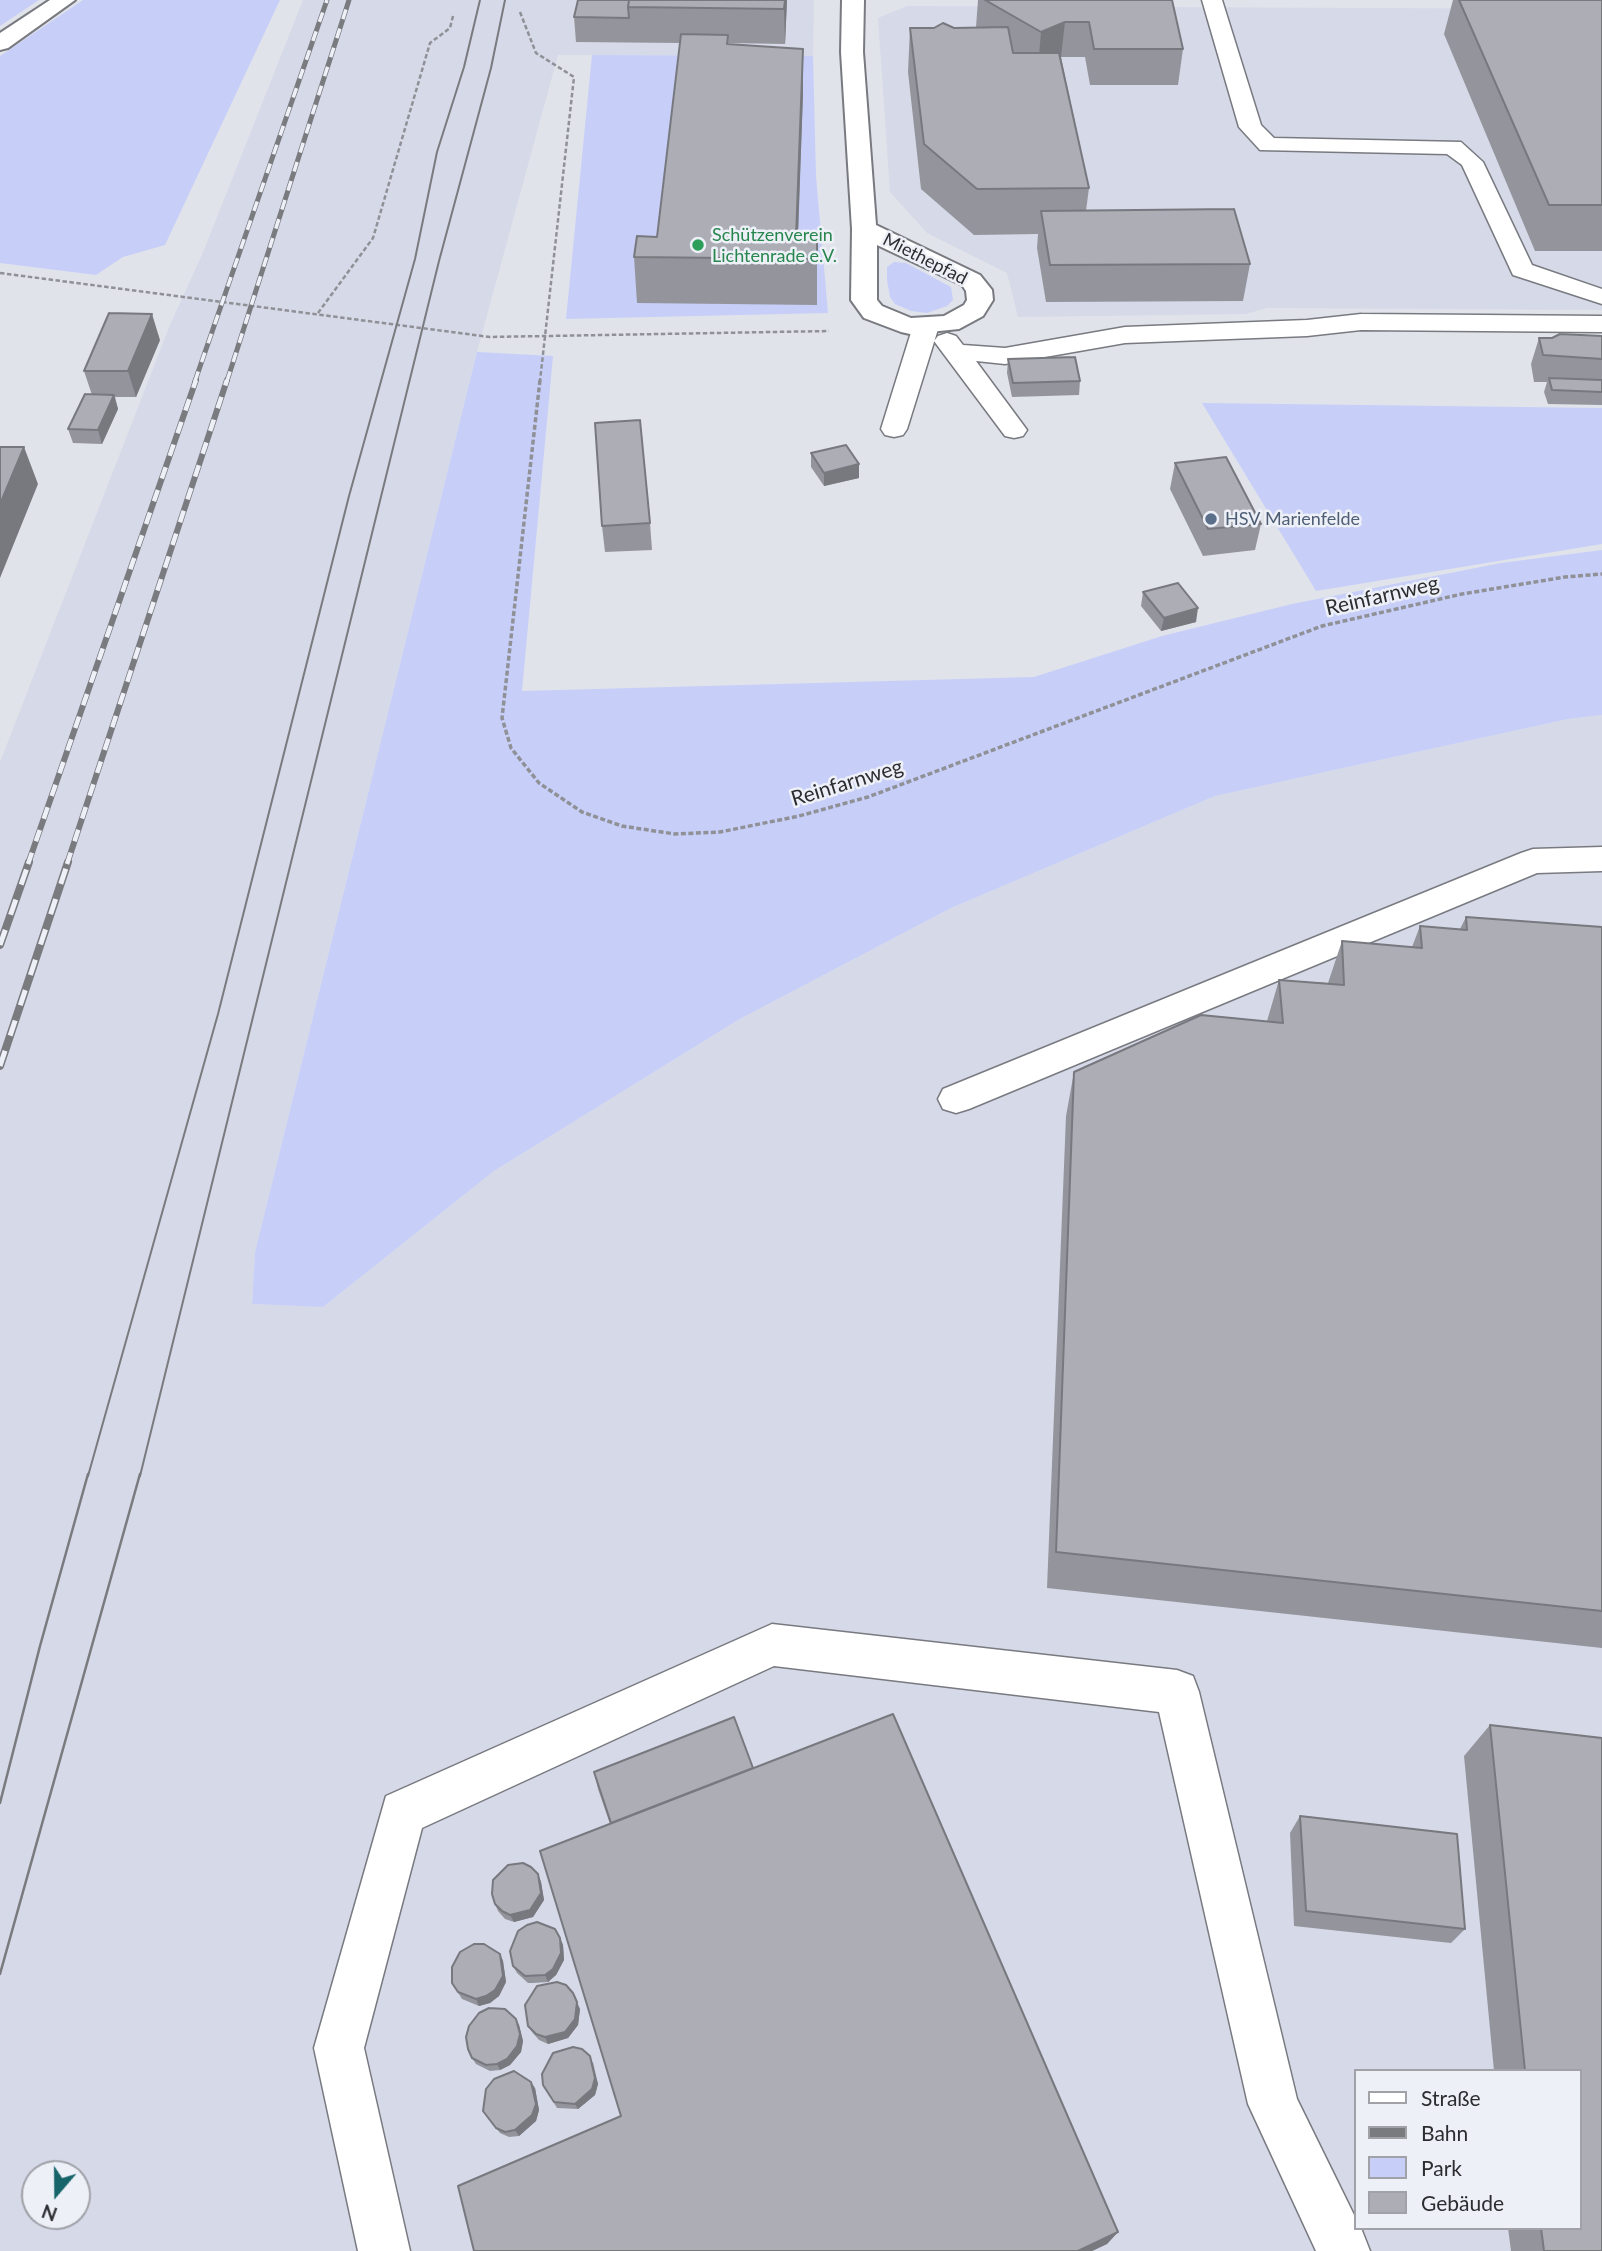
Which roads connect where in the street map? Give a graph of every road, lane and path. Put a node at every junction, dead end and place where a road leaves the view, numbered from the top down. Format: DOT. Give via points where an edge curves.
graph roads {
  1 [pos="64,0"];
  2 [pos="853,0"];
  3 [pos="1212,0"];
  4 [pos="520,12"];
  5 [pos="453,16"];
  6 [pos="0,43"];
  7 [pos="864,229"];
  8 [pos="0,273"];
  9 [pos="1602,297"];
  10 [pos="318,313"];
  11 [pos="1602,324"];
  12 [pos="931,326"];
  13 [pos="834,330"];
  14 [pos="544,338"];
  15 [pos="955,352"];
  16 [pos="894,429"];
  17 [pos="1014,430"];
  18 [pos="1602,574"];
  19 [pos="1602,859"];
  20 [pos="956,1099"];
  21 [pos="384,2251"];
  22 [pos="1344,2251"];
  1 -- 6 [label="street"];
  2 -- 7 [label="street, Miethepfad"];
  3 -- 9 [label="lane" via="1250,127 1268,145 1453,147 1472,162 1522,270"];
  4 -- 14 [label="path, Reinfarnweg" via="536,53 574,77"];
  5 -- 10 [label="path" via="450,28 430,43 373,238"];
  7 -- 12 [label="street, Miethepfad" via="864,300 873,312 889,320"];
  7 -- 12 [label="street, Miethepfad" via="971,280 978,290 980,300 974,310"];
  8 -- 10 [label="path"];
  10 -- 14 [label="path" via="490,337"];
  11 -- 15 [label="lane" via="1362,321 1307,328 1125,335 1005,356"];
  12 -- 15 [label="lane"];
  12 -- 16 [label="lane"];
  13 -- 14 [label="path"];
  14 -- 18 [label="path, Reinfarnweg" via="502,718 511,748 538,783 582,812 622,826 676,834 720,832 799,816 868,797 1322,626 1462,594"];
  15 -- 17 [label="lane"];
  19 -- 20 [label="lane" via="1533,861"];
  21 -- 22 [label="lane" via="339,2048 403,1813 772,1645 1177,1692 1273,2104"];
}
